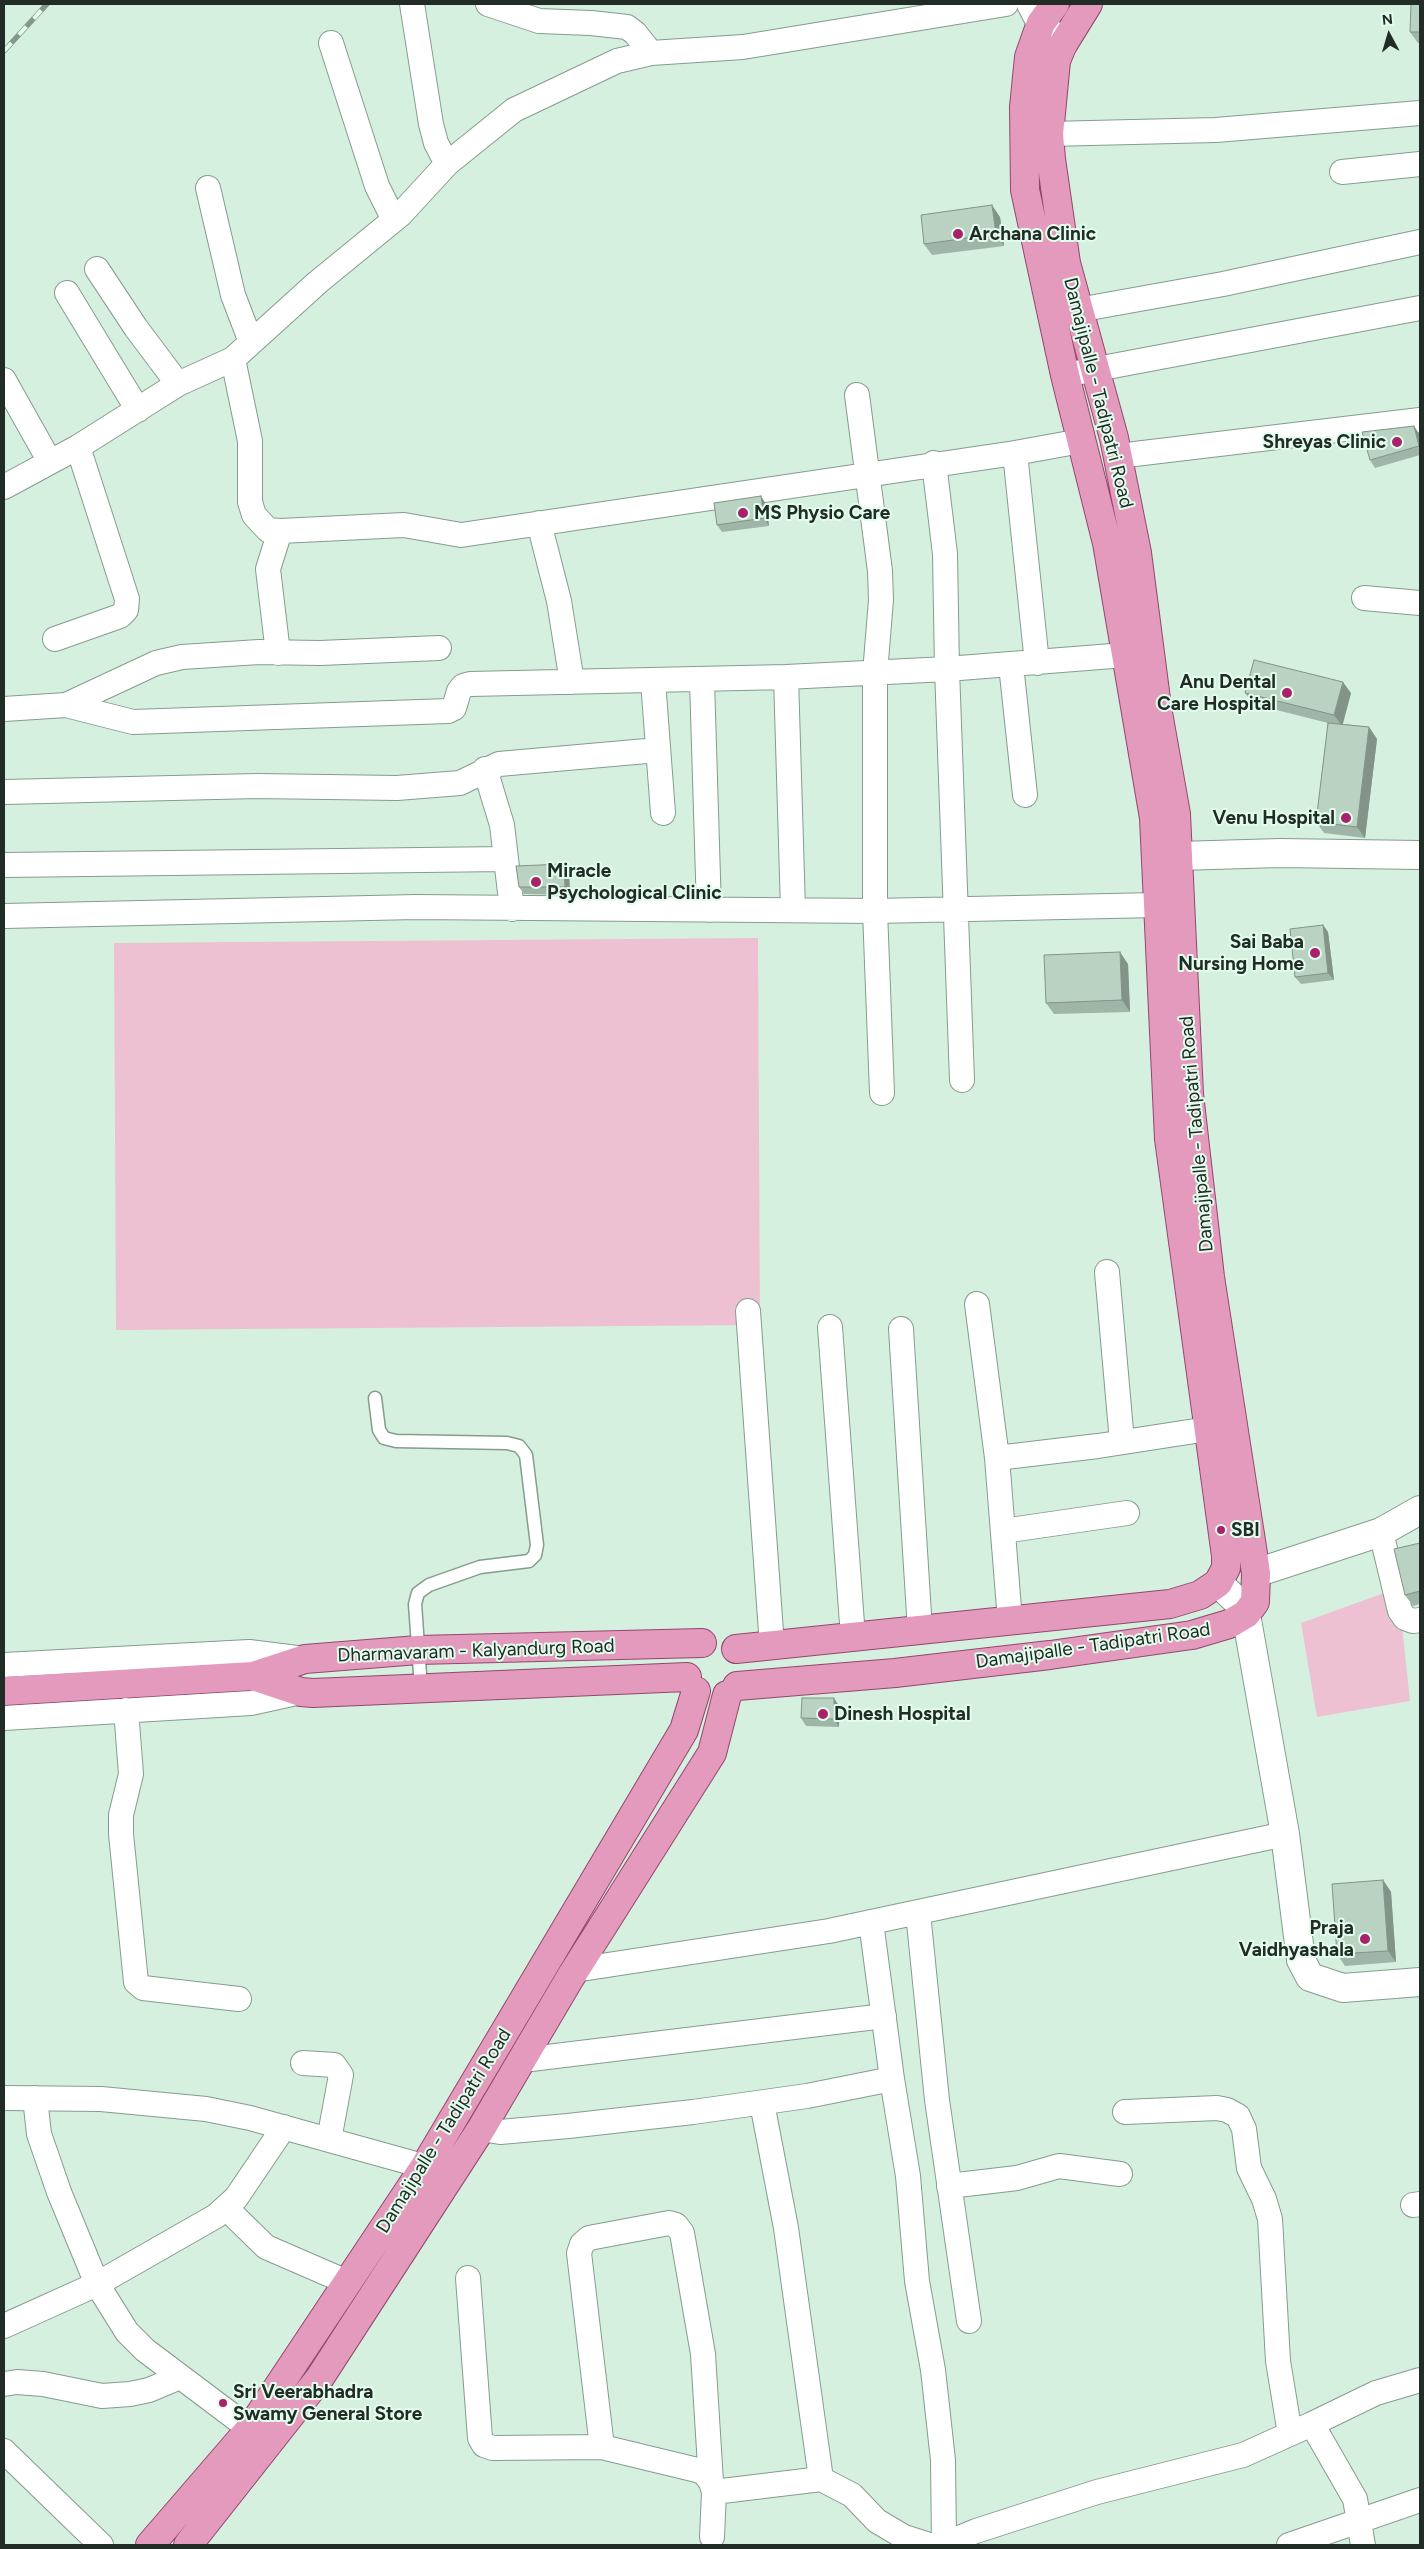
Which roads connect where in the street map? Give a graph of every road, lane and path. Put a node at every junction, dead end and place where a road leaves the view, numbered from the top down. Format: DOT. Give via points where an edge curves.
graph roads {
  1 [pos="412,4"];
  2 [pos="488,4"];
  3 [pos="1006,4"];
  4 [pos="1081,7"];
  5 [pos="1043,10"];
  6 [pos="872,14"];
  7 [pos="332,42"];
  8 [pos="1062,46"];
  9 [pos="651,53"];
  10 [pos="1420,113"];
  11 [pos="1049,134"];
  12 [pos="447,164"];
  13 [pos="1420,164"];
  14 [pos="1342,172"];
  15 [pos="208,188"];
  16 [pos="394,220"];
  17 [pos="1420,242"];
  18 [pos="97,269"];
  19 [pos="67,293"];
  20 [pos="1420,308"];
  21 [pos="1078,310"];
  22 [pos="251,342"];
  23 [pos="233,359"];
  24 [pos="1095,369"];
  25 [pos="1064,375"];
  26 [pos="4,380"];
  27 [pos="178,384"];
  28 [pos="857,395"];
  29 [pos="138,410"];
  30 [pos="1420,420"];
  31 [pos="1081,441"];
  32 [pos="78,447"];
  33 [pos="1015,453"];
  34 [pos="1118,456"];
  35 [pos="50,462"];
  36 [pos="934,463"];
  37 [pos="867,474"];
  38 [pos="4,487"];
  39 [pos="539,523"];
  40 [pos="280,532"];
  41 [pos="1364,598"];
  42 [pos="1420,603"];
  43 [pos="55,639"];
  44 [pos="439,648"];
  45 [pos="278,653"];
  46 [pos="1125,655"];
  47 [pos="1037,663"];
  48 [pos="1011,665"];
  49 [pos="947,669"];
  50 [pos="875,673"];
  51 [pos="786,677"];
  52 [pos="702,680"];
  53 [pos="653,681"];
  54 [pos="572,682"];
  55 [pos="66,705"];
  56 [pos="4,709"];
  57 [pos="658,750"];
  58 [pos="485,769"];
  59 [pos="4,792"];
  60 [pos="1024,795"];
  61 [pos="663,813"];
  62 [pos="1420,854"];
  63 [pos="1179,856"];
  64 [pos="506,859"];
  65 [pos="4,865"];
  66 [pos="1157,905"];
  67 [pos="512,908"];
  68 [pos="709,910"];
  69 [pos="793,910"];
  70 [pos="956,910"];
  71 [pos="875,911"];
  72 [pos="4,916"];
  73 [pos="962,1080"];
  74 [pos="882,1093"];
  75 [pos="1107,1272"];
  76 [pos="977,1304"];
  77 [pos="748,1311"];
  78 [pos="830,1326"];
  79 [pos="901,1329"];
  80 [pos="375,1398"];
  81 [pos="1208,1429"];
  82 [pos="1122,1442"];
  83 [pos="997,1458"];
  84 [pos="1420,1510"];
  85 [pos="1126,1513"];
  86 [pos="1003,1531"];
  87 [pos="1381,1532"];
  88 [pos="1256,1573"];
  89 [pos="1222,1575"];
  90 [pos="1246,1614"];
  91 [pos="1420,1620"];
  92 [pos="1010,1621"];
  93 [pos="920,1630"];
  94 [pos="853,1637"];
  95 [pos="702,1642"];
  96 [pos="772,1646"];
  97 [pos="418,1650"];
  98 [pos="736,1650"];
  99 [pos="305,1659"];
  100 [pos="4,1664"];
  101 [pos="246,1677"];
  102 [pos="692,1684"];
  103 [pos="421,1688"];
  104 [pos="4,1691"];
  105 [pos="732,1691"];
  106 [pos="300,1692"];
  107 [pos="126,1710"];
  108 [pos="4,1718"];
  109 [pos="1285,1834"];
  110 [pos="918,1913"];
  111 [pos="871,1922"];
  112 [pos="561,1938"];
  113 [pos="581,1960"];
  114 [pos="1420,1982"];
  115 [pos="240,1999"];
  116 [pos="884,2016"];
  117 [pos="523,2060"];
  118 [pos="303,2063"];
  119 [pos="892,2079"];
  120 [pos="4,2098"];
  121 [pos="35,2098"];
  122 [pos="762,2103"];
  123 [pos="1125,2112"];
  124 [pos="284,2127"];
  125 [pos="481,2129"];
  126 [pos="328,2140"];
  127 [pos="425,2166"];
  128 [pos="1120,2174"];
  129 [pos="452,2175"];
  130 [pos="949,2186"];
  131 [pos="226,2208"];
  132 [pos="468,2278"];
  133 [pos="349,2283"];
  134 [pos="97,2284"];
  135 [pos="969,2321"];
  136 [pos="4,2326"];
  137 [pos="180,2377"];
  138 [pos="1420,2380"];
  139 [pos="4,2384"];
  140 [pos="1312,2424"];
  141 [pos="250,2429"];
  142 [pos="1290,2434"];
  143 [pos="602,2447"];
  144 [pos="4,2451"];
  145 [pos="821,2479"];
  146 [pos="712,2487"];
  147 [pos="1420,2500"];
  148 [pos="1362,2534"];
  149 [pos="712,2537"];
  150 [pos="101,2545"];
  151 [pos="150,2545"];
  152 [pos="188,2545"];
  153 [pos="939,2545"];
  154 [pos="1289,2545"];
  1 -- 12 [label="street" via="431,124"];
  2 -- 9 [label="street" via="539,21 627,28"];
  3 -- 6 [label="street"];
  4 -- 8 [label="main road, Damajipalle - Tadipatri Road"];
  5 -- 8 [label="street"];
  5 -- 25 [label="main road, Damajipalle - Tadipatri Road" via="1029,57 1023,174"];
  6 -- 9 [label="street" via="743,47"];
  7 -- 16 [label="street" via="377,186"];
  8 -- 11 [label="main road, Damajipalle - Tadipatri Road" via="1053,75"];
  9 -- 12 [label="street" via="617,61 514,110"];
  10 -- 11 [label="street" via="1225,129"];
  11 -- 21 [label="main road, Damajipalle - Tadipatri Road" via="1063,249"];
  12 -- 16 [label="street"];
  13 -- 14 [label="street"];
  15 -- 22 [label="street" via="233,295"];
  16 -- 22 [label="street"];
  17 -- 21 [label="street" via="1223,284"];
  18 -- 27 [label="street"];
  19 -- 29 [label="street"];
  20 -- 24 [label="street"];
  21 -- 24 [label="main road, Damajipalle - Tadipatri Road"];
  22 -- 23 [label="street"];
  23 -- 27 [label="street"];
  23 -- 40 [label="street" via="250,441 250,502 254,515 268,530"];
  24 -- 25 [label="street"];
  24 -- 34 [label="main road, Damajipalle - Tadipatri Road"];
  25 -- 31 [label="main road, Damajipalle - Tadipatri Road"];
  26 -- 35 [label="street"];
  27 -- 29 [label="street"];
  28 -- 37 [label="street"];
  29 -- 32 [label="street"];
  30 -- 34 [label="street"];
  31 -- 33 [label="street"];
  31 -- 46 [label="main road, Damajipalle - Tadipatri Road" via="1107,543"];
  32 -- 35 [label="street"];
  32 -- 43 [label="street" via="127,599 126,610 120,616"];
  33 -- 36 [label="street"];
  33 -- 47 [label="street"];
  34 -- 63 [label="main road, Damajipalle - Tadipatri Road" via="1142,588 1156,707 1176,814"];
  35 -- 38 [label="street"];
  36 -- 37 [label="street"];
  36 -- 49 [label="street" via="946,554"];
  37 -- 39 [label="street"];
  37 -- 50 [label="street" via="880,572"];
  39 -- 40 [label="street" via="460,535 404,525"];
  39 -- 54 [label="street" via="560,601"];
  40 -- 45 [label="street" via="268,569"];
  41 -- 42 [label="street"];
  44 -- 45 [label="street"];
  45 -- 55 [label="street" via="170,659"];
  46 -- 47 [label="street"];
  46 -- 66 [label="main road, Damajipalle - Tadipatri Road" via="1154,818"];
  47 -- 48 [label="street"];
  48 -- 49 [label="street"];
  48 -- 60 [label="street"];
  49 -- 50 [label="street"];
  49 -- 70 [label="street"];
  50 -- 51 [label="street"];
  50 -- 71 [label="street"];
  51 -- 52 [label="street"];
  51 -- 69 [label="street"];
  52 -- 53 [label="street"];
  52 -- 68 [label="street"];
  53 -- 54 [label="street"];
  53 -- 57 [label="street"];
  54 -- 55 [label="street" via="463,686 454,708 448,710 133,722"];
  55 -- 56 [label="street"];
  57 -- 58 [label="street" via="499,764"];
  57 -- 61 [label="street"];
  58 -- 59 [label="street" via="460,783 397,788 257,786"];
  58 -- 64 [label="street" via="502,825"];
  62 -- 63 [label="street"];
  63 -- 88 [label="main road, Damajipalle - Tadipatri Road" via="1189,1094 1210,1277"];
  64 -- 65 [label="street"];
  64 -- 67 [label="street"];
  66 -- 70 [label="street"];
  66 -- 81 [label="main road, Damajipalle - Tadipatri Road" via="1169,1139"];
  67 -- 68 [label="street"];
  67 -- 72 [label="street"];
  68 -- 69 [label="street"];
  69 -- 71 [label="street"];
  70 -- 71 [label="street"];
  70 -- 73 [label="street"];
  71 -- 74 [label="street"];
  75 -- 82 [label="street"];
  76 -- 83 [label="street"];
  77 -- 96 [label="street"];
  78 -- 94 [label="street"];
  79 -- 93 [label="street"];
  80 -- 97 [label="lane" via="379,1430 384,1438 396,1441 507,1443 519,1446 526,1455 537,1545 535,1555 529,1561 480,1567 428,1585 418,1593 414,1604"];
  81 -- 82 [label="street"];
  81 -- 89 [label="main road, Damajipalle - Tadipatri Road" via="1226,1556"];
  82 -- 83 [label="street"];
  83 -- 86 [label="street"];
  84 -- 87 [label="street"];
  85 -- 86 [label="street"];
  86 -- 92 [label="street"];
  87 -- 88 [label="street"];
  87 -- 91 [label="street" via="1400,1612 1405,1618"];
  88 -- 89 [label="street"];
  88 -- 90 [label="main road, Damajipalle - Tadipatri Road" via="1255,1602"];
  89 -- 90 [label="street"];
  89 -- 92 [label="main road, Damajipalle - Tadipatri Road" via="1200,1595 1170,1604"];
  90 -- 105 [label="main road, Damajipalle - Tadipatri Road" via="1222,1627 1192,1635 1050,1655"];
  90 -- 109 [label="street"];
  92 -- 93 [label="main road, Damajipalle - Tadipatri Road"];
  93 -- 94 [label="main road, Damajipalle - Tadipatri Road"];
  94 -- 96 [label="main road, Damajipalle - Tadipatri Road"];
  95 -- 97 [label="main road, Dharmavaram - Kalyandurg Road"];
  95 -- 98 [label="main road, Damajipalle - Tadipatri Road" via="720,1641"];
  95 -- 102 [label="main road, Damajipalle - Tadipatri Road" via="690,1653 686,1669"];
  96 -- 98 [label="main road, Damajipalle - Tadipatri Road"];
  97 -- 99 [label="main road, Dharmavaram - Kalyandurg Road"];
  97 -- 103 [label="lane"];
  98 -- 105 [label="main road, Damajipalle - Tadipatri Road" via="743,1664 742,1679"];
  99 -- 100 [label="street" via="254,1652"];
  99 -- 101 [label="main road, Dharmavaram - Kalyandurg Road"];
  101 -- 104 [label="main road, Dharmavaram - Kalyandurg Road"];
  101 -- 106 [label="main road, Dharmavaram - Kalyandurg Road"];
  102 -- 103 [label="main road, Dharmavaram - Kalyandurg Road"];
  102 -- 105 [label="main road, Damajipalle - Tadipatri Road" via="711,1698"];
  102 -- 112 [label="main road, Damajipalle - Tadipatri Road" via="684,1730"];
  103 -- 106 [label="main road, Dharmavaram - Kalyandurg Road"];
  105 -- 113 [label="main road, Damajipalle - Tadipatri Road" via="712,1753"];
  106 -- 107 [label="street" via="251,1703"];
  107 -- 108 [label="street"];
  107 -- 115 [label="street" via="131,1774 121,1815 121,1834 136,1982 143,1988"];
  109 -- 110 [label="street"];
  109 -- 114 [label="street" via="1301,1960 1310,1977 1343,1988"];
  110 -- 111 [label="street"];
  110 -- 130 [label="street"];
  111 -- 113 [label="street" via="829,1931"];
  111 -- 116 [label="street"];
  112 -- 113 [label="main road"];
  112 -- 127 [label="main road, Damajipalle - Tadipatri Road"];
  113 -- 117 [label="main road, Damajipalle - Tadipatri Road"];
  116 -- 117 [label="street"];
  116 -- 119 [label="street"];
  117 -- 125 [label="main road, Damajipalle - Tadipatri Road"];
  118 -- 126 [label="street" via="334,2065 341,2075"];
  119 -- 122 [label="street"];
  119 -- 153 [label="street" via="908,2176 917,2281 933,2370 943,2460"];
  120 -- 121 [label="street"];
  121 -- 124 [label="street" via="158,2103 230,2114"];
  121 -- 134 [label="street" via="43,2146"];
  122 -- 125 [label="street" via="568,2126 500,2132"];
  122 -- 145 [label="street" via="786,2228"];
  123 -- 142 [label="street" via="1217,2108 1238,2116 1244,2129 1249,2168 1270,2219 1278,2361"];
  124 -- 126 [label="street"];
  124 -- 131 [label="street"];
  125 -- 129 [label="main road, Damajipalle - Tadipatri Road"];
  126 -- 127 [label="street"];
  127 -- 129 [label="street"];
  127 -- 133 [label="main road, Damajipalle - Tadipatri Road"];
  128 -- 130 [label="street" via="1059,2166 1017,2178"];
  129 -- 152 [label="main road, Damajipalle - Tadipatri Road" via="319,2380"];
  130 -- 135 [label="street"];
  131 -- 133 [label="street" via="266,2247"];
  131 -- 134 [label="street" via="203,2225"];
  132 -- 143 [label="street" via="480,2438 484,2445 493,2448"];
  133 -- 141 [label="main road, Damajipalle - Tadipatri Road"];
  134 -- 136 [label="street"];
  134 -- 137 [label="street" via="127,2332"];
  137 -- 139 [label="street" via="150,2390 102,2396 43,2384"];
  137 -- 141 [label="street"];
  138 -- 140 [label="street" via="1376,2394"];
  140 -- 142 [label="street"];
  140 -- 148 [label="street" via="1354,2500"];
  141 -- 151 [label="main road, Damajipalle - Tadipatri Road"];
  142 -- 153 [label="street" via="1243,2455 1097,2492"];
  143 -- 146 [label="street" via="697,2470 704,2474"];
  143 -- 146 [label="street" via="580,2253 582,2244 589,2238 669,2223 676,2225 682,2233 703,2354"];
  144 -- 150 [label="street"];
  145 -- 146 [label="street"];
  145 -- 153 [label="street" via="852,2495 884,2525 910,2540"];
  146 -- 149 [label="street"];
  147 -- 148 [label="street"];
  148 -- 154 [label="street"];
}
